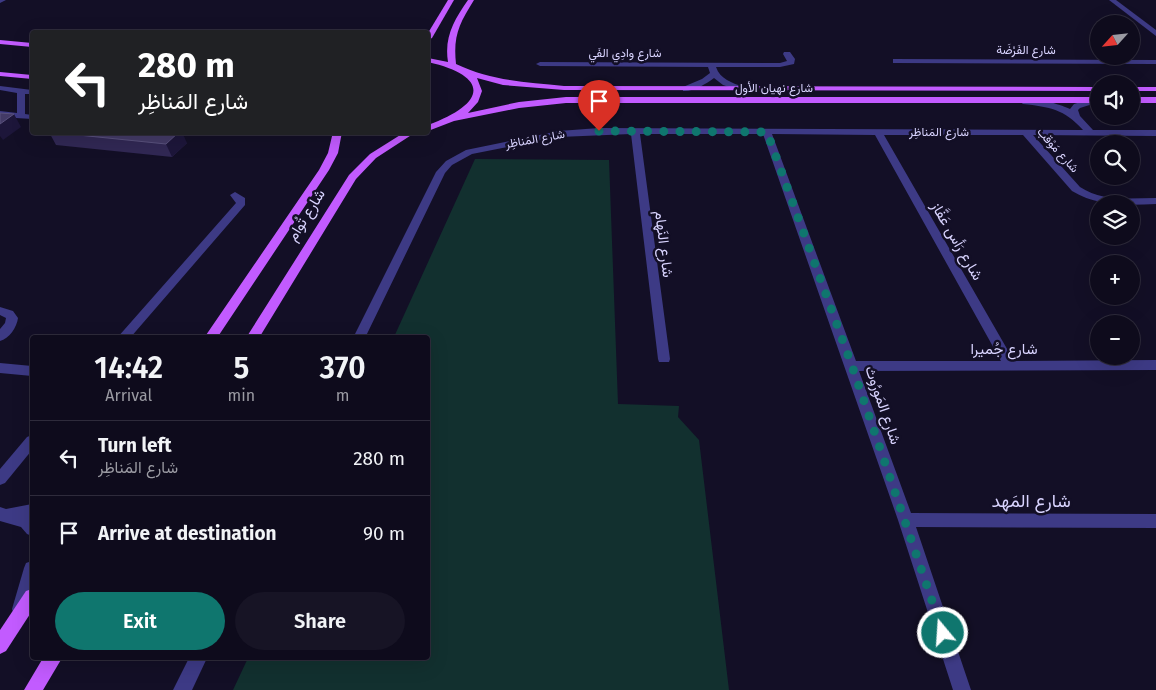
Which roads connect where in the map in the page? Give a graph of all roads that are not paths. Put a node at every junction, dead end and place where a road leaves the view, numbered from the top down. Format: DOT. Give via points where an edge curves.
graph roads {
  1 [pos="451,0"];
  2 [pos="471,0"];
  3 [pos="1112,0"];
  4 [pos="1156,34"];
  5 [pos="430,35"];
  6 [pos="0,42"];
  7 [pos="30,45"];
  8 [pos="787,54"];
  9 [pos="430,60"];
  10 [pos="896,61"];
  11 [pos="1156,62"];
  12 [pos="452,64"];
  13 [pos="540,64"];
  14 [pos="711,65"];
  15 [pos="0,74"];
  16 [pos="470,74"];
  17 [pos="713,74"];
  18 [pos="30,77"];
  19 [pos="0,88"];
  20 [pos="686,89"];
  21 [pos="741,89"];
  22 [pos="1090,89"];
  23 [pos="1140,89"];
  24 [pos="1156,89"];
  25 [pos="21,90"];
  26 [pos="30,92"];
  27 [pos="1090,100"];
  28 [pos="1140,100"];
  29 [pos="1156,100"];
  30 [pos="1023,101"];
  31 [pos="1090,102"];
  32 [pos="0,114"];
  33 [pos="1076,115"];
  34 [pos="21,116"];
  35 [pos="30,117"];
  36 [pos="452,119"];
  37 [pos="430,127"];
  38 [pos="635,132"];
  39 [pos="767,132"];
  40 [pos="878,132"];
  41 [pos="1026,133"];
  42 [pos="1091,133"];
  43 [pos="1156,133"];
  44 [pos="337,135"];
  45 [pos="407,135"];
  46 [pos="235,195"];
  47 [pos="1156,201"];
  48 [pos="0,311"];
  49 [pos="125,335"];
  50 [pos="212,335"];
  51 [pos="254,335"];
  52 [pos="360,335"];
  53 [pos="0,336"];
  54 [pos="664,360"];
  55 [pos="1010,365"];
  56 [pos="1156,365"];
  57 [pos="852,366"];
  58 [pos="0,368"];
  59 [pos="30,371"];
  60 [pos="30,443"];
  61 [pos="0,479"];
  62 [pos="30,511"];
  63 [pos="4,515"];
  64 [pos="906,520"];
  65 [pos="1156,521"];
  66 [pos="30,527"];
  67 [pos="30,575"];
  68 [pos="30,600"];
  69 [pos="16,622"];
  70 [pos="0,645"];
  71 [pos="52,660"];
  72 [pos="197,660"];
  73 [pos="33,690"];
  74 [pos="182,690"];
  75 [pos="962,690"];
  1 -- 5 [label="main road"];
  2 -- 12 [label="main road" via="452,32"];
  3 -- 4 [label="street"];
  6 -- 7 [label="main road"];
  8 -- 14 [label="street, شارع وادِي الفَي" via="791,61 784,65"];
  9 -- 12 [label="main road, شارع نهيان الأول"];
  10 -- 11 [label="street, شارع الفَرْضَة"];
  12 -- 16 [label="main road, شارع نهيان الأول"];
  13 -- 14 [label="street, شارع وادِي الفَي"];
  14 -- 17 [label="street"];
  15 -- 18 [label="main road"];
  16 -- 20 [label="main road, شارع نهيان الأول" via="503,83 543,88"];
  16 -- 36 [label="main road" via="478,84 478,96 469,108"];
  17 -- 20 [label="street"];
  17 -- 21 [label="street"];
  19 -- 25 [label="street"];
  20 -- 21 [label="main road, شارع نهيان الأول"];
  21 -- 22 [label="main road, شارع نهيان الأول"];
  23 -- 24 [label="main road"];
  25 -- 26 [label="street"];
  25 -- 34 [label="street"];
  27 -- 30 [label="main road, شارع نهيان الأول"];
  28 -- 29 [label="main road"];
  30 -- 33 [label="street" via="1053,105"];
  30 -- 36 [label="main road, شارع نهيان الأول" via="573,100 520,105"];
  31 -- 33 [label="street" via="1077,106 1074,110"];
  32 -- 34 [label="street"];
  33 -- 42 [label="street"];
  34 -- 35 [label="street"];
  36 -- 37 [label="main road"];
  38 -- 39 [label="street, شارع المَناظِر"];
  38 -- 52 [label="street, شارع المَناظِر" via="559,134 469,152 449,163 441,172"];
  38 -- 54 [label="street, شارع النَهام"];
  39 -- 40 [label="street, شارع المَناظِر"];
  39 -- 57 [label="street, شارع المَورُوث"];
  40 -- 41 [label="street, شارع المَناظِر"];
  40 -- 55 [label="street, شارع رَأس عَفَّاز"];
  41 -- 42 [label="street, شارع المَناظِر"];
  41 -- 47 [label="street, شارع مَوْقب" via="1084,195 1104,201"];
  42 -- 43 [label="street, شارع المَناظِر"];
  44 -- 50 [label="main road, شارع تُوام" via="324,170"];
  45 -- 51 [label="main road, شارع تُوام" via="373,156 352,178"];
  46 -- 49 [label="street" via="241,204"];
  48 -- 53 [label="street" via="12,318"];
  55 -- 56 [label="street, شارع جُميرا"];
  55 -- 57 [label="street, شارع جُميرا"];
  57 -- 64 [label="street, شارع المَورُوث"];
  58 -- 59 [label="street"];
  60 -- 61 [label="street"];
  62 -- 63 [label="street"];
  63 -- 66 [label="street" via="26,522"];
  64 -- 65 [label="street, شارع المَهد"];
  64 -- 75 [label="street, شارع المَورُوث"];
  67 -- 69 [label="street"];
  68 -- 69 [label="main road"];
  69 -- 70 [label="main road"];
  71 -- 73 [label="main road"];
  72 -- 74 [label="street"];
}
